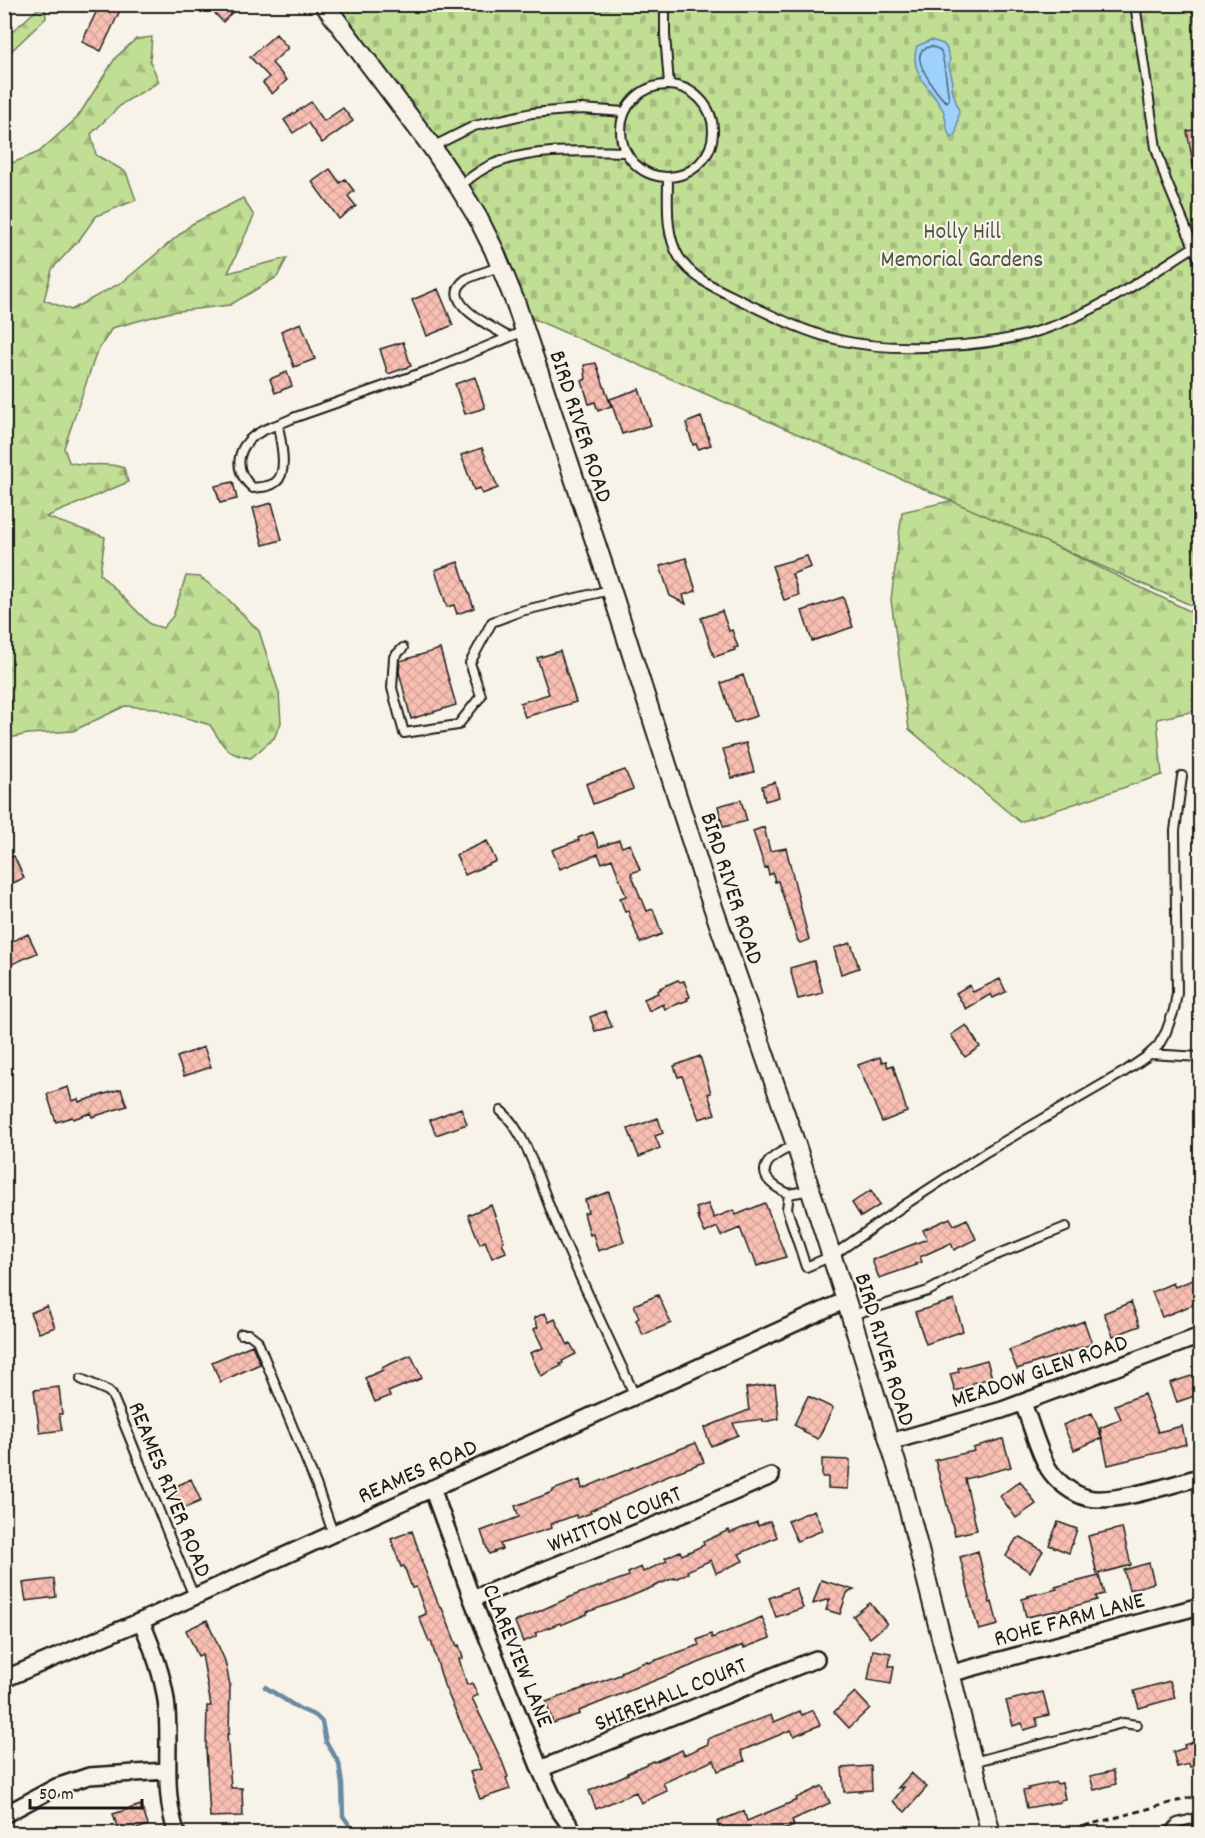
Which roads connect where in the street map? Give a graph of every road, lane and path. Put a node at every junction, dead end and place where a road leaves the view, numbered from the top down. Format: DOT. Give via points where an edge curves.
graph roads {
  1 [pos="324,4"];
  2 [pos="665,4"];
  3 [pos="1135,4"];
  4 [pos="669,84"];
  5 [pos="625,112"];
  6 [pos="432,147"];
  7 [pos="626,152"];
  8 [pos="668,177"];
  9 [pos="459,187"];
  10 [pos="1197,245"];
  11 [pos="1200,262"];
  12 [pos="501,266"];
  13 [pos="517,334"];
  14 [pos="278,425"];
  15 [pos="611,589"];
  16 [pos="403,648"];
  17 [pos="1182,776"];
  18 [pos="1150,1054"];
  19 [pos="1200,1058"];
  20 [pos="501,1111"];
  21 [pos="796,1145"];
  22 [pos="811,1190"];
  23 [pos="789,1194"];
  24 [pos="1066,1227"];
  25 [pos="832,1256"];
  26 [pos="849,1308"];
  27 [pos="241,1334"];
  28 [pos="1200,1336"];
  29 [pos="81,1379"];
  30 [pos="635,1396"];
  31 [pos="1023,1403"];
  32 [pos="890,1442"];
  33 [pos="771,1476"];
  34 [pos="1200,1477"];
  35 [pos="432,1488"];
  36 [pos="333,1533"];
  37 [pos="194,1596"];
  38 [pos="472,1599"];
  39 [pos="1200,1606"];
  40 [pos="141,1621"];
  41 [pos="816,1659"];
  42 [pos="949,1674"];
  43 [pos="4,1678"];
  44 [pos="1137,1725"];
  45 [pos="972,1762"];
  46 [pos="540,1769"];
  47 [pos="166,1771"];
  48 [pos="1200,1795"];
  49 [pos="4,1815"];
  50 [pos="1200,1817"];
  51 [pos="177,1833"];
  52 [pos="576,1833"];
  53 [pos="991,1833"];
  54 [pos="1054,1833"];
  55 [pos="1168,1833"];
  1 -- 6 [label="street, BIRD RIVER ROAD"];
  2 -- 4 [label="lane"];
  3 -- 10 [label="lane" via="1156,148 1166,180"];
  4 -- 5 [label="lane" via="636,95"];
  4 -- 8 [label="lane" via="683,87 703,102 713,131 707,154 694,169"];
  5 -- 6 [label="lane" via="532,112 474,126"];
  5 -- 7 [label="lane" via="620,132"];
  6 -- 9 [label="street, BIRD RIVER ROAD"];
  7 -- 8 [label="lane" via="644,171"];
  7 -- 9 [label="lane" via="572,151 505,159 475,173"];
  8 -- 10 [label="lane" via="673,245 693,274 790,324 863,344 952,346 1041,331 1107,302"];
  9 -- 12 [label="street, BIRD RIVER ROAD"];
  10 -- 11 [label="lane"];
  12 -- 13 [label="street, BIRD RIVER ROAD"];
  12 -- 13 [label="lane" via="466,278 458,287 458,296 463,308"];
  13 -- 14 [label="lane"];
  13 -- 15 [label="street, BIRD RIVER ROAD"];
  14 -- 14 [label="lane" via="261,431 243,447 238,461 244,481 253,488 270,486 282,476"];
  15 -- 16 [label="lane" via="492,622 470,663 481,696 458,724 405,733 392,688 394,657"];
  15 -- 21 [label="street, BIRD RIVER ROAD" via="705,884"];
  17 -- 18 [label="lane" via="1175,842 1177,993 1166,1032"];
  18 -- 19 [label="lane"];
  18 -- 25 [label="lane" via="986,1152"];
  20 -- 30 [label="lane" via="520,1134 556,1224"];
  21 -- 22 [label="street, BIRD RIVER ROAD"];
  21 -- 23 [label="lane" via="774,1155 766,1170 770,1183"];
  22 -- 23 [label="lane"];
  22 -- 25 [label="street, BIRD RIVER ROAD"];
  23 -- 25 [label="lane" via="789,1215 806,1267"];
  24 -- 26 [label="lane" via="989,1258 928,1291"];
  25 -- 26 [label="street, BIRD RIVER ROAD"];
  26 -- 30 [label="street, REAMES ROAD"];
  26 -- 32 [label="street, BIRD RIVER ROAD"];
  27 -- 36 [label="lane" via="257,1340"];
  28 -- 31 [label="street, MEADOW GLEN ROAD"];
  29 -- 37 [label="lane, REAMES RIVER ROAD" via="112,1395"];
  30 -- 35 [label="street, REAMES ROAD"];
  31 -- 32 [label="street, MEADOW GLEN ROAD"];
  31 -- 34 [label="street" via="1049,1469 1064,1485 1088,1498 1144,1492"];
  32 -- 42 [label="street, BIRD RIVER ROAD"];
  33 -- 38 [label="street, WHITTON COURT"];
  35 -- 36 [label="street, REAMES ROAD"];
  35 -- 38 [label="street, CLAREVIEW LANE"];
  36 -- 37 [label="street, REAMES ROAD"];
  37 -- 40 [label="street, REAMES ROAD"];
  38 -- 46 [label="street, CLAREVIEW LANE"];
  39 -- 42 [label="street, ROHE FARM LANE"];
  40 -- 43 [label="street, REAMES ROAD"];
  40 -- 47 [label="street" via="166,1700"];
  41 -- 46 [label="street, SHIREHALL COURT"];
  42 -- 45 [label="street, BIRD RIVER ROAD"];
  44 -- 45 [label="lane" via="1123,1723"];
  45 -- 53 [label="street, BIRD RIVER ROAD"];
  46 -- 52 [label="street, CLAREVIEW LANE" via="559,1810"];
  47 -- 49 [label="street" via="89,1776 56,1787"];
  47 -- 51 [label="street"];
  48 -- 54 [label="path"];
  50 -- 55 [label="lane" via="1177,1823"];
}
